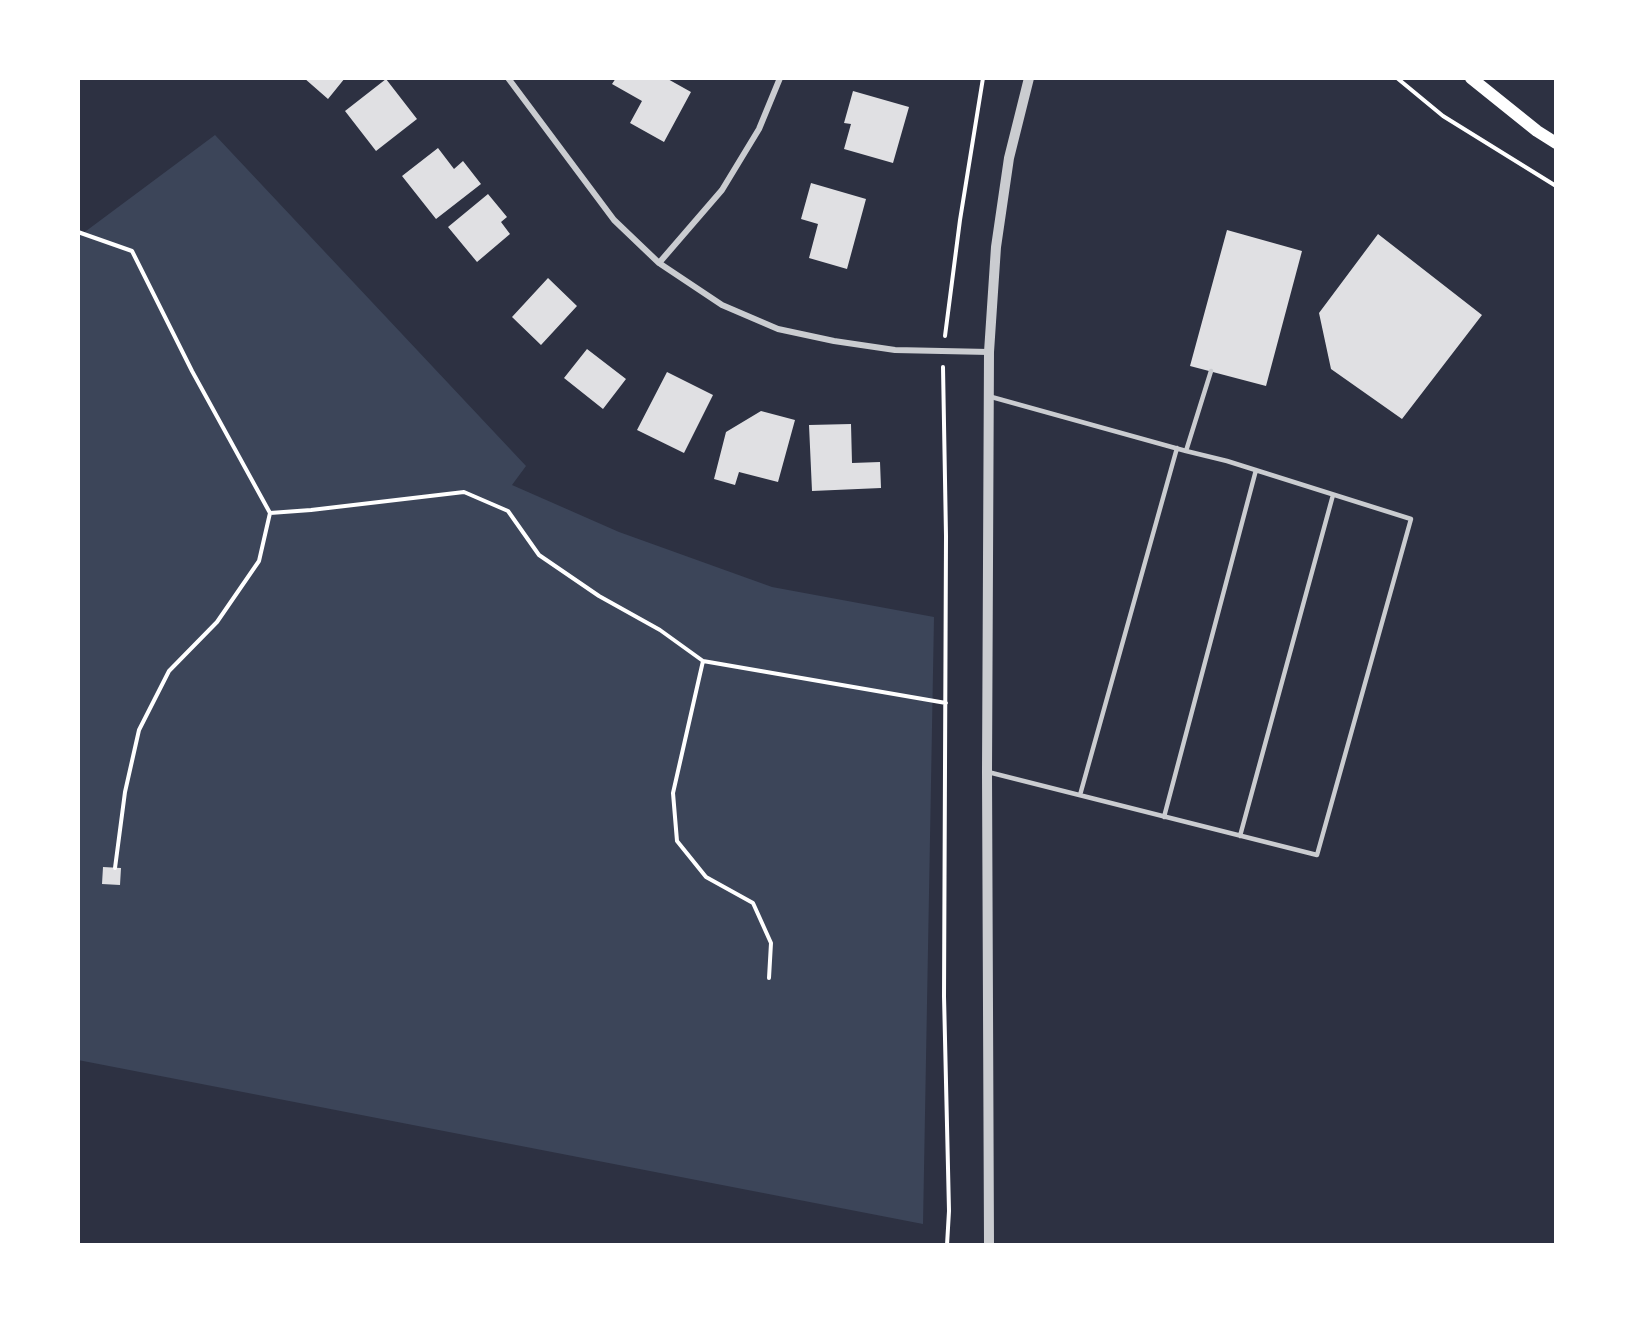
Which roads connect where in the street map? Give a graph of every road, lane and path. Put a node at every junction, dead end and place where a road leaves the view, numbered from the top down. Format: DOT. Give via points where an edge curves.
graph roads {
  1 [pos="508,78"];
  2 [pos="780,78"];
  3 [pos="983,78"];
  4 [pos="1029,78"];
  5 [pos="1397,78"];
  6 [pos="1471,78"];
  7 [pos="1556,142"];
  8 [pos="1556,186"];
  9 [pos="78,232"];
  10 [pos="659,264"];
  11 [pos="942,351"];
  12 [pos="989,352"];
  13 [pos="1211,371"];
  14 [pos="988,396"];
  15 [pos="1177,448"];
  16 [pos="1186,451"];
  17 [pos="1256,470"];
  18 [pos="1333,495"];
  19 [pos="270,513"];
  20 [pos="703,661"];
  21 [pos="946,703"];
  22 [pos="987,772"];
  23 [pos="1080,795"];
  24 [pos="1164,817"];
  25 [pos="1240,836"];
  26 [pos="115,868"];
  27 [pos="769,978"];
  28 [pos="947,1245"];
  29 [pos="989,1245"];
  1 -- 10 [label="street" via="614,220"];
  2 -- 10 [label="street" via="759,129 722,190"];
  3 -- 11 [label="path"];
  4 -- 12 [label="street" via="1010,158 996,247"];
  5 -- 8 [label="path" via="1443,116"];
  6 -- 7 [label="main road"];
  9 -- 19 [label="path" via="132,251"];
  10 -- 11 [label="street" via="722,305 778,329 895,350"];
  11 -- 12 [label="street"];
  11 -- 21 [label="path"];
  12 -- 14 [label="street"];
  13 -- 16 [label="lane"];
  14 -- 15 [label="lane"];
  14 -- 22 [label="street"];
  15 -- 16 [label="lane"];
  15 -- 23 [label="lane"];
  16 -- 17 [label="lane"];
  17 -- 18 [label="lane"];
  17 -- 24 [label="lane"];
  18 -- 25 [label="lane"];
  18 -- 25 [label="lane" via="1411,519 1317,855"];
  19 -- 20 [label="path" via="464,492 508,511 539,555"];
  19 -- 26 [label="path" via="258,561 217,622 169,671 139,730 125,792"];
  20 -- 21 [label="path"];
  20 -- 27 [label="path" via="673,793 677,841 706,877 753,903 771,943"];
  21 -- 28 [label="path"];
  22 -- 23 [label="lane"];
  22 -- 29 [label="street"];
  23 -- 24 [label="lane"];
  24 -- 25 [label="lane"];
}
